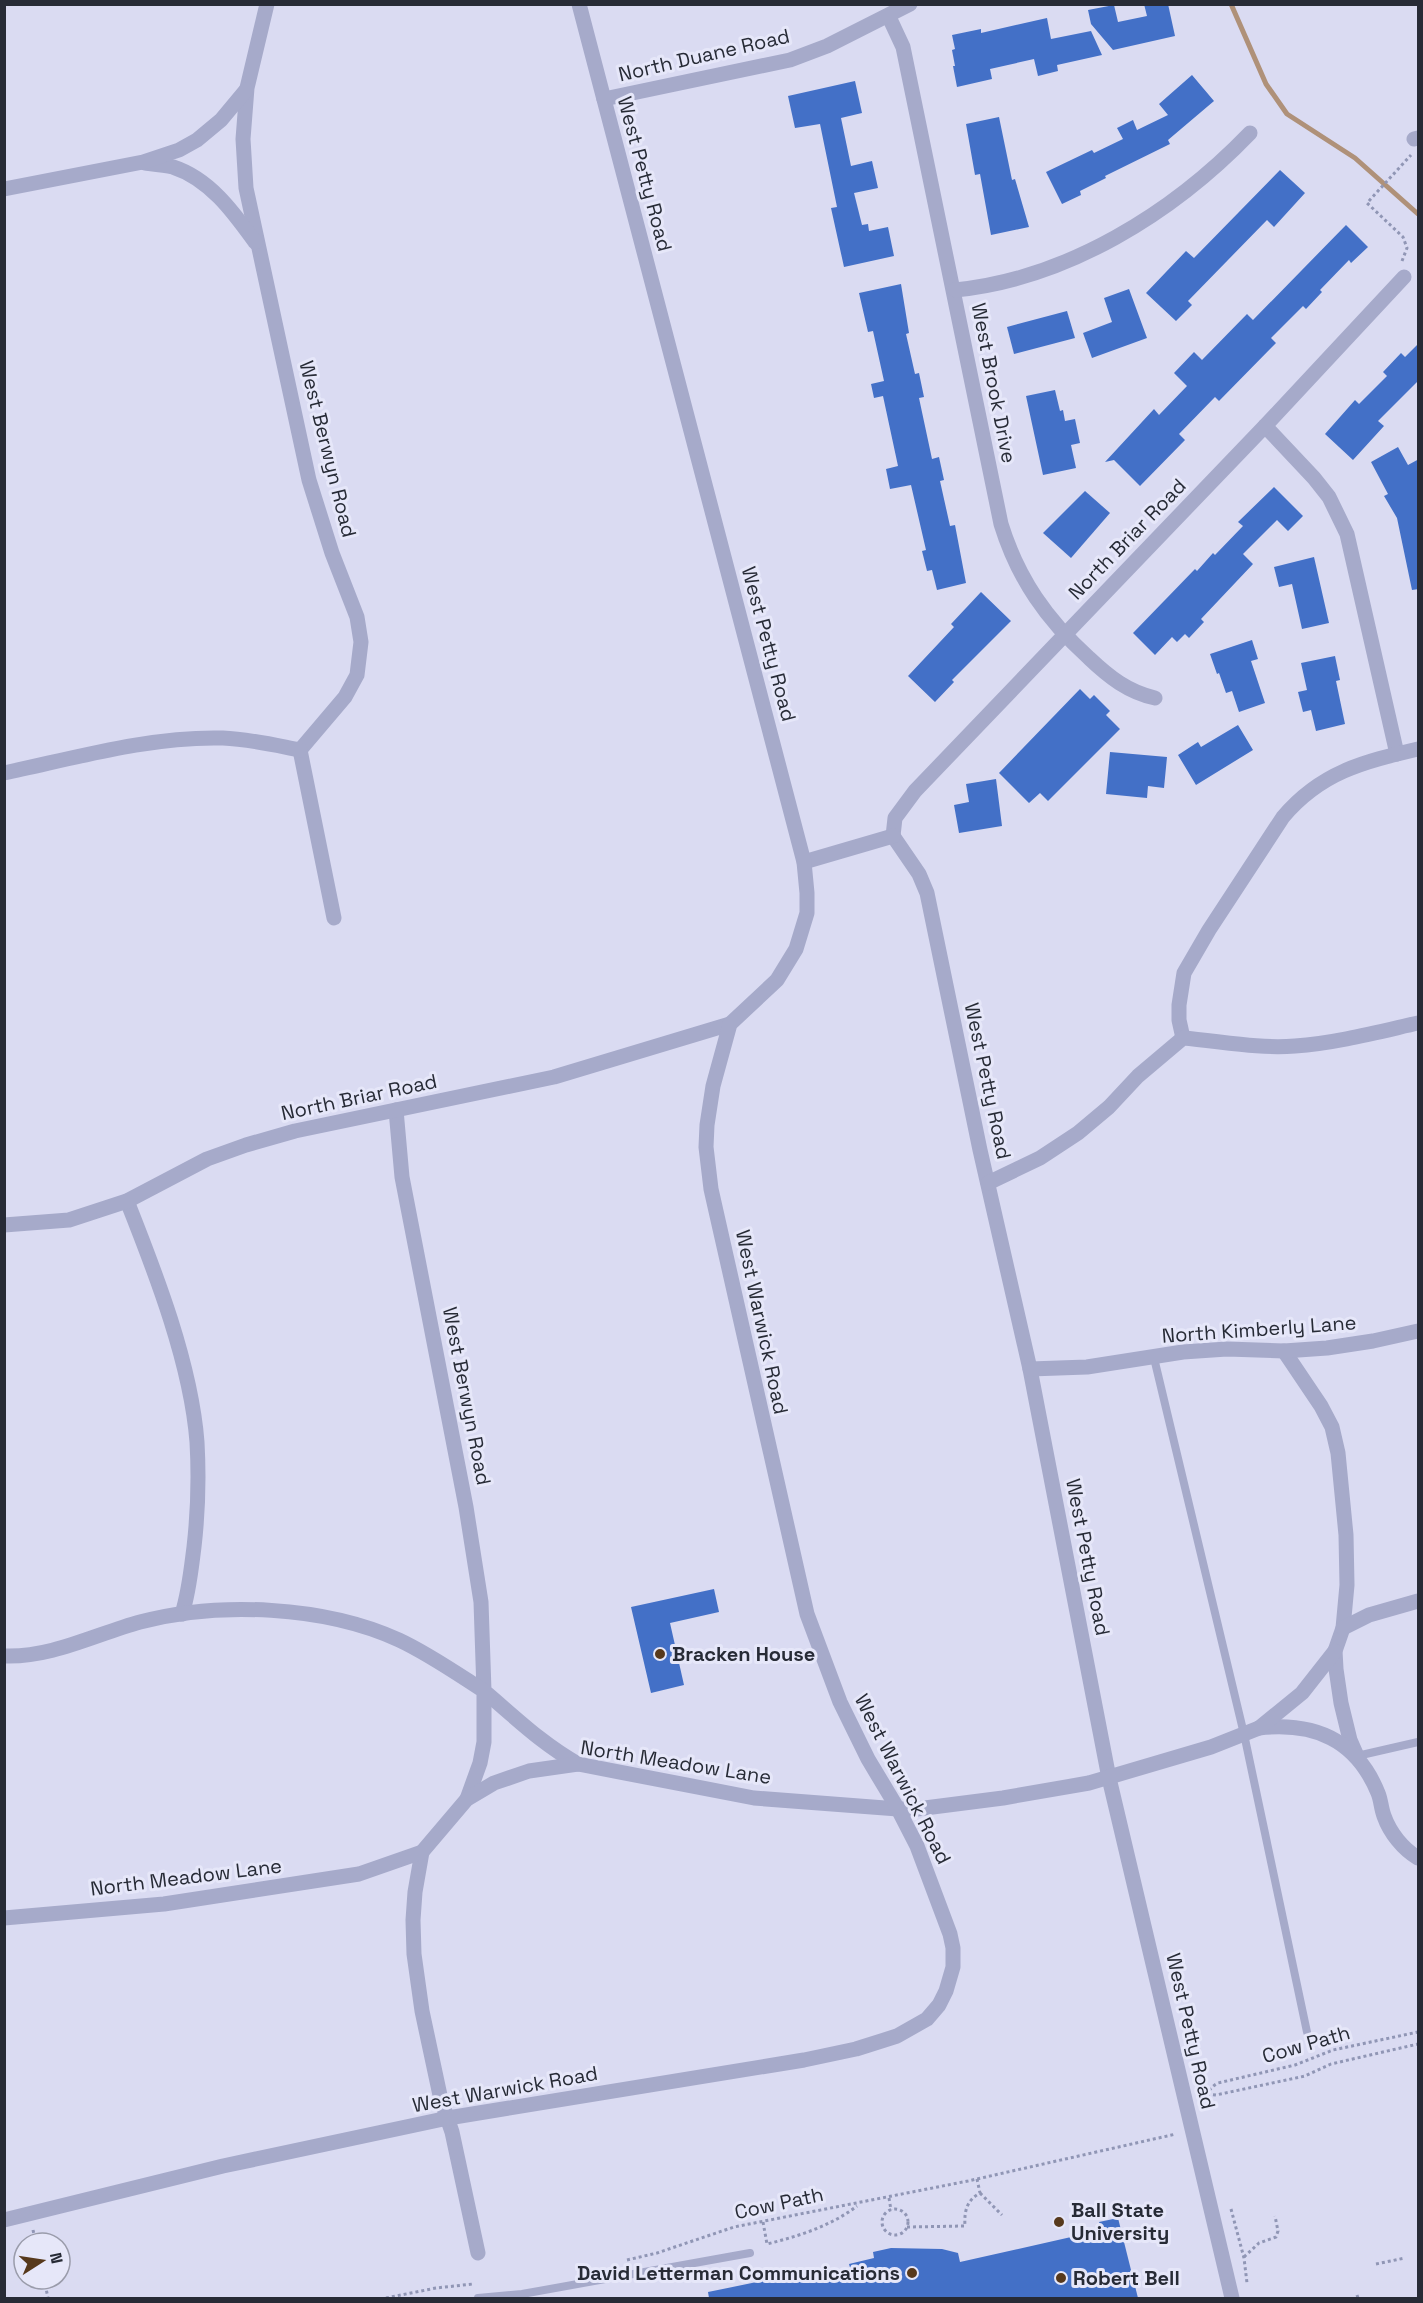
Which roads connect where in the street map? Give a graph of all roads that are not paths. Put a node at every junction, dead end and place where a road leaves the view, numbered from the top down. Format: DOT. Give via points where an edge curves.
graph roads {
  1 [pos="267,4"];
  2 [pos="579,4"];
  3 [pos="910,4"];
  4 [pos="889,16"];
  5 [pos="247,88"];
  6 [pos="604,99"];
  7 [pos="1250,133"];
  8 [pos="142,162"];
  9 [pos="4,189"];
  10 [pos="259,247"];
  11 [pos="1404,277"];
  12 [pos="955,290"];
  13 [pos="1265,426"];
  14 [pos="1064,636"];
  15 [pos="1155,698"];
  16 [pos="1419,749"];
  17 [pos="300,750"];
  18 [pos="1397,754"];
  19 [pos="4,773"];
  20 [pos="893,836"];
  21 [pos="804,862"];
  22 [pos="334,918"];
  23 [pos="1419,1023"];
  24 [pos="730,1024"];
  25 [pos="1183,1038"];
  26 [pos="396,1110"];
  27 [pos="988,1183"];
  28 [pos="127,1201"];
  29 [pos="4,1225"];
  30 [pos="1419,1331"];
  31 [pos="1284,1351"];
  32 [pos="1154,1358"];
  33 [pos="1030,1369"];
  34 [pos="1419,1601"];
  35 [pos="183,1614"];
  36 [pos="1343,1628"];
  37 [pos="1335,1651"];
  38 [pos="4,1656"];
  39 [pos="484,1691"];
  40 [pos="1252,1731"];
  41 [pos="1419,1742"];
  42 [pos="1357,1756"];
  43 [pos="578,1764"];
  44 [pos="1109,1778"];
  45 [pos="467,1799"];
  46 [pos="898,1809"];
  47 [pos="422,1852"];
  48 [pos="1419,1858"];
  49 [pos="4,1918"];
  50 [pos="1307,2032"];
  51 [pos="448,2118"];
  52 [pos="4,2220"];
  53 [pos="478,2253"];
  54 [pos="750,2253"];
  55 [pos="478,2298"];
  56 [pos="1232,2298"];
  1 -- 5 [label="street, West Berwyn Road"];
  2 -- 6 [label="street, West Petty Road"];
  3 -- 4 [label="street, North Duane Road"];
  4 -- 6 [label="street, North Duane Road" via="790,60"];
  4 -- 12 [label="street, West Brook Drive" via="903,47"];
  5 -- 8 [label="street" via="233,108 197,140"];
  5 -- 10 [label="street, West Berwyn Road" via="243,161"];
  6 -- 21 [label="street, West Petty Road"];
  7 -- 12 [label="street" via="1206,175 1115,237 1021,277"];
  8 -- 9 [label="street"];
  8 -- 10 [label="street" via="174,168 202,183 228,206"];
  10 -- 17 [label="street, West Berwyn Road" via="309,480 357,617 361,642 357,675 345,697"];
  11 -- 13 [label="street, North Briar Road"];
  12 -- 14 [label="street, West Brook Drive" via="1009,550 1031,593"];
  13 -- 14 [label="street, North Briar Road"];
  13 -- 18 [label="street" via="1329,497 1347,534"];
  14 -- 15 [label="street, West Brook Drive" via="1112,679"];
  14 -- 20 [label="street, North Briar Road" via="915,791 895,818"];
  16 -- 18 [label="street"];
  17 -- 19 [label="street" via="247,740 185,739"];
  17 -- 22 [label="street"];
  18 -- 25 [label="street" via="1327,779 1283,817 1184,973 1179,1005"];
  20 -- 21 [label="street"];
  20 -- 27 [label="street, West Petty Road" via="920,874 927,892"];
  21 -- 24 [label="street" via="807,914 796,949 777,980"];
  23 -- 25 [label="street" via="1294,1046"];
  24 -- 26 [label="street, North Briar Road" via="554,1077"];
  24 -- 46 [label="street, West Warwick Road" via="707,1125 711,1189 807,1614 840,1702"];
  25 -- 27 [label="street" via="1078,1133 1040,1158"];
  26 -- 28 [label="street, North Briar Road" via="246,1145 207,1159"];
  26 -- 39 [label="street, West Berwyn Road" via="402,1177 470,1528 481,1602"];
  27 -- 33 [label="street, West Petty Road"];
  28 -- 29 [label="street, North Briar Road" via="69,1220"];
  28 -- 35 [label="street" via="156,1274 184,1368 197,1440 199,1504"];
  30 -- 31 [label="street, North Kimberly Lane" via="1373,1341"];
  31 -- 32 [label="street, North Kimberly Lane" via="1227,1349"];
  31 -- 36 [label="street" via="1321,1406 1332,1427 1338,1453 1346,1535"];
  32 -- 33 [label="street, North Kimberly Lane" via="1087,1367"];
  32 -- 40 [label="lane"];
  33 -- 44 [label="street, West Petty Road"];
  34 -- 36 [label="street" via="1369,1615"];
  35 -- 38 [label="street" via="142,1622 42,1653"];
  35 -- 39 [label="street" via="269,1611 348,1621 418,1649"];
  36 -- 37 [label="street"];
  37 -- 40 [label="street" via="1302,1692"];
  37 -- 42 [label="street" via="1341,1703"];
  39 -- 43 [label="street" via="552,1749"];
  39 -- 45 [label="street, West Berwyn Road" via="482,1753"];
  40 -- 42 [label="street" via="1301,1727 1342,1743"];
  40 -- 44 [label="street, North Meadow Lane"];
  40 -- 50 [label="lane"];
  41 -- 42 [label="lane"];
  42 -- 48 [label="street" via="1379,1794 1393,1834"];
  43 -- 45 [label="street, North Meadow Lane" via="511,1776"];
  43 -- 46 [label="street, North Meadow Lane" via="754,1798"];
  44 -- 46 [label="street, North Meadow Lane" via="1003,1798"];
  44 -- 56 [label="street, West Petty Road"];
  45 -- 47 [label="street, North Meadow Lane"];
  46 -- 51 [label="street, West Warwick Road" via="929,1874 953,1948 946,1992 927,2019 897,2036 804,2060"];
  47 -- 49 [label="street, North Meadow Lane" via="359,1874 244,1893"];
  47 -- 51 [label="street" via="414,1902 414,1954 424,2022"];
  51 -- 52 [label="street, West Warwick Road" via="223,2166"];
  51 -- 53 [label="street"];
  54 -- 55 [label="lane" via="522,2294"];
}
